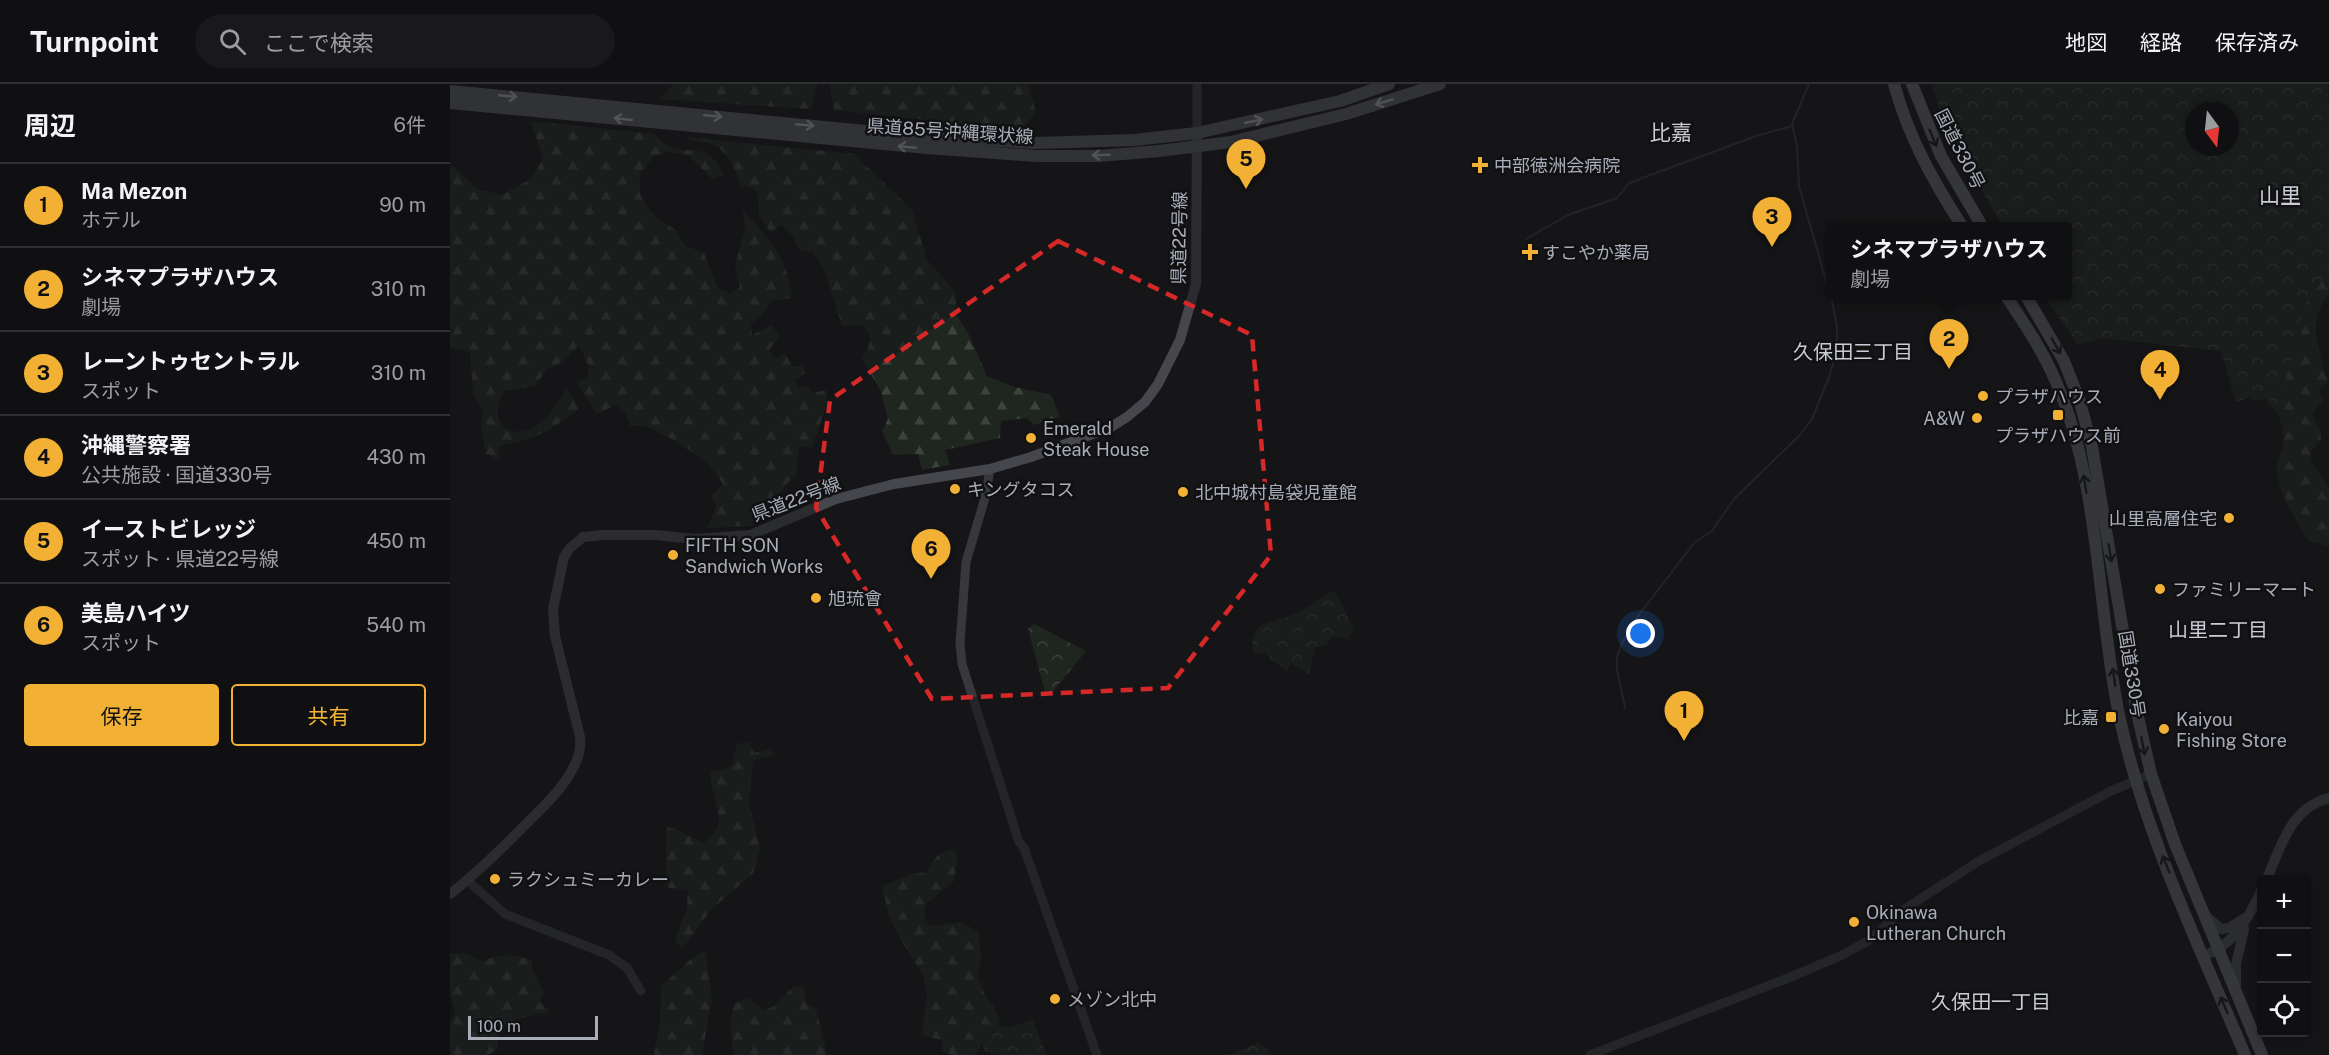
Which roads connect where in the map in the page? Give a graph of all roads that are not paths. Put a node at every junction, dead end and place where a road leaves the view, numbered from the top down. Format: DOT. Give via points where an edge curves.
graph roads {
  1 [pos="1197,84"];
  2 [pos="1389,84"];
  3 [pos="1440,84"];
  4 [pos="1894,84"];
  5 [pos="1912,84"];
  6 [pos="450,91"];
  7 [pos="450,103"];
  8 [pos="680,119"];
  9 [pos="746,125"];
  10 [pos="1197,133"];
  11 [pos="1197,147"];
  12 [pos="1960,222"];
  13 [pos="1980,222"];
  14 [pos="2009,300"];
  15 [pos="2028,300"];
  16 [pos="990,469"];
  17 [pos="2151,774"];
  18 [pos="2137,780"];
  19 [pos="2329,798"];
  20 [pos="2268,875"];
  21 [pos="467,880"];
  22 [pos="450,894"];
  23 [pos="2257,899"];
  24 [pos="2202,911"];
  25 [pos="2250,914"];
  26 [pos="2217,950"];
  27 [pos="2204,956"];
  28 [pos="641,991"];
  29 [pos="2237,996"];
  30 [pos="1096,1055"];
  31 [pos="1590,1055"];
  32 [pos="2245,1055"];
  33 [pos="2262,1055"];
  1 -- 10 [label="street"];
  10 -- 2 [label="main road, 県道85号沖縄環状線, one-way" via="1340,101"];
  3 -- 11 [label="main road, 県道85号沖縄環状線, one-way" via="1301,126"];
  4 -- 12 [label="highway, 国道330号" via="1914,143"];
  5 -- 13 [label="highway, 国道330号, one-way" via="1941,156"];
  6 -- 8 [label="main road, 県道85号沖縄環状線, one-way"];
  8 -- 7 [label="main road, 県道85号沖縄環状線, one-way"];
  8 -- 9 [label="main road, 県道85号沖縄環状線"];
  9 -- 10 [label="main road, 県道85号沖縄環状線, one-way" via="1036,143"];
  11 -- 9 [label="main road, 県道85号沖縄環状線, one-way" via="1098,156 1036,156 927,148"];
  10 -- 11 [label="main road, 県道22号線"];
  11 -- 16 [label="main road, 県道22号線" via="1196,284 1180,340 1158,384 1145,402 1112,427"];
  18 -- 14 [label="highway, 国道330号, one-way" via="2119,714 2079,455 2056,382"];
  15 -- 17 [label="highway, 国道330号, one-way" via="2064,362 2092,447 2136,708"];
  16 -- 21 [label="main road, 県道22号線" via="894,484 836,499 750,535 694,539 603,535 584,537 570,548 561,564 553,609 555,636 580,737 578,759 544,806"];
  16 -- 30 [label="street" via="966,562 960,623 962,664 1019,842"];
  17 -- 18 [label="street"];
  17 -- 24 [label="highway, 国道330号"];
  27 -- 18 [label="highway, 国道330号, one-way"];
  18 -- 31 [label="street" via="1979,861 1903,910 1868,941 1840,956"];
  19 -- 20 [label="main road" via="2315,802 2298,815"];
  21 -- 22 [label="main road, 県道22号線"];
  21 -- 28 [label="street" via="505,914 609,955 627,968"];
  23 -- 25 [label="main road"];
  24 -- 25 [label="main road" via="2221,929 2239,924"];
  24 -- 26 [label="highway, 国道330号"];
  25 -- 26 [label="main road" via="2235,936"];
  25 -- 29 [label="main road" via="2237,957"];
  26 -- 27 [label="main road"];
  26 -- 29 [label="highway, 国道330号"];
  32 -- 27 [label="highway, 国道330号, one-way"];
  29 -- 33 [label="highway, 国道330号"];
}
